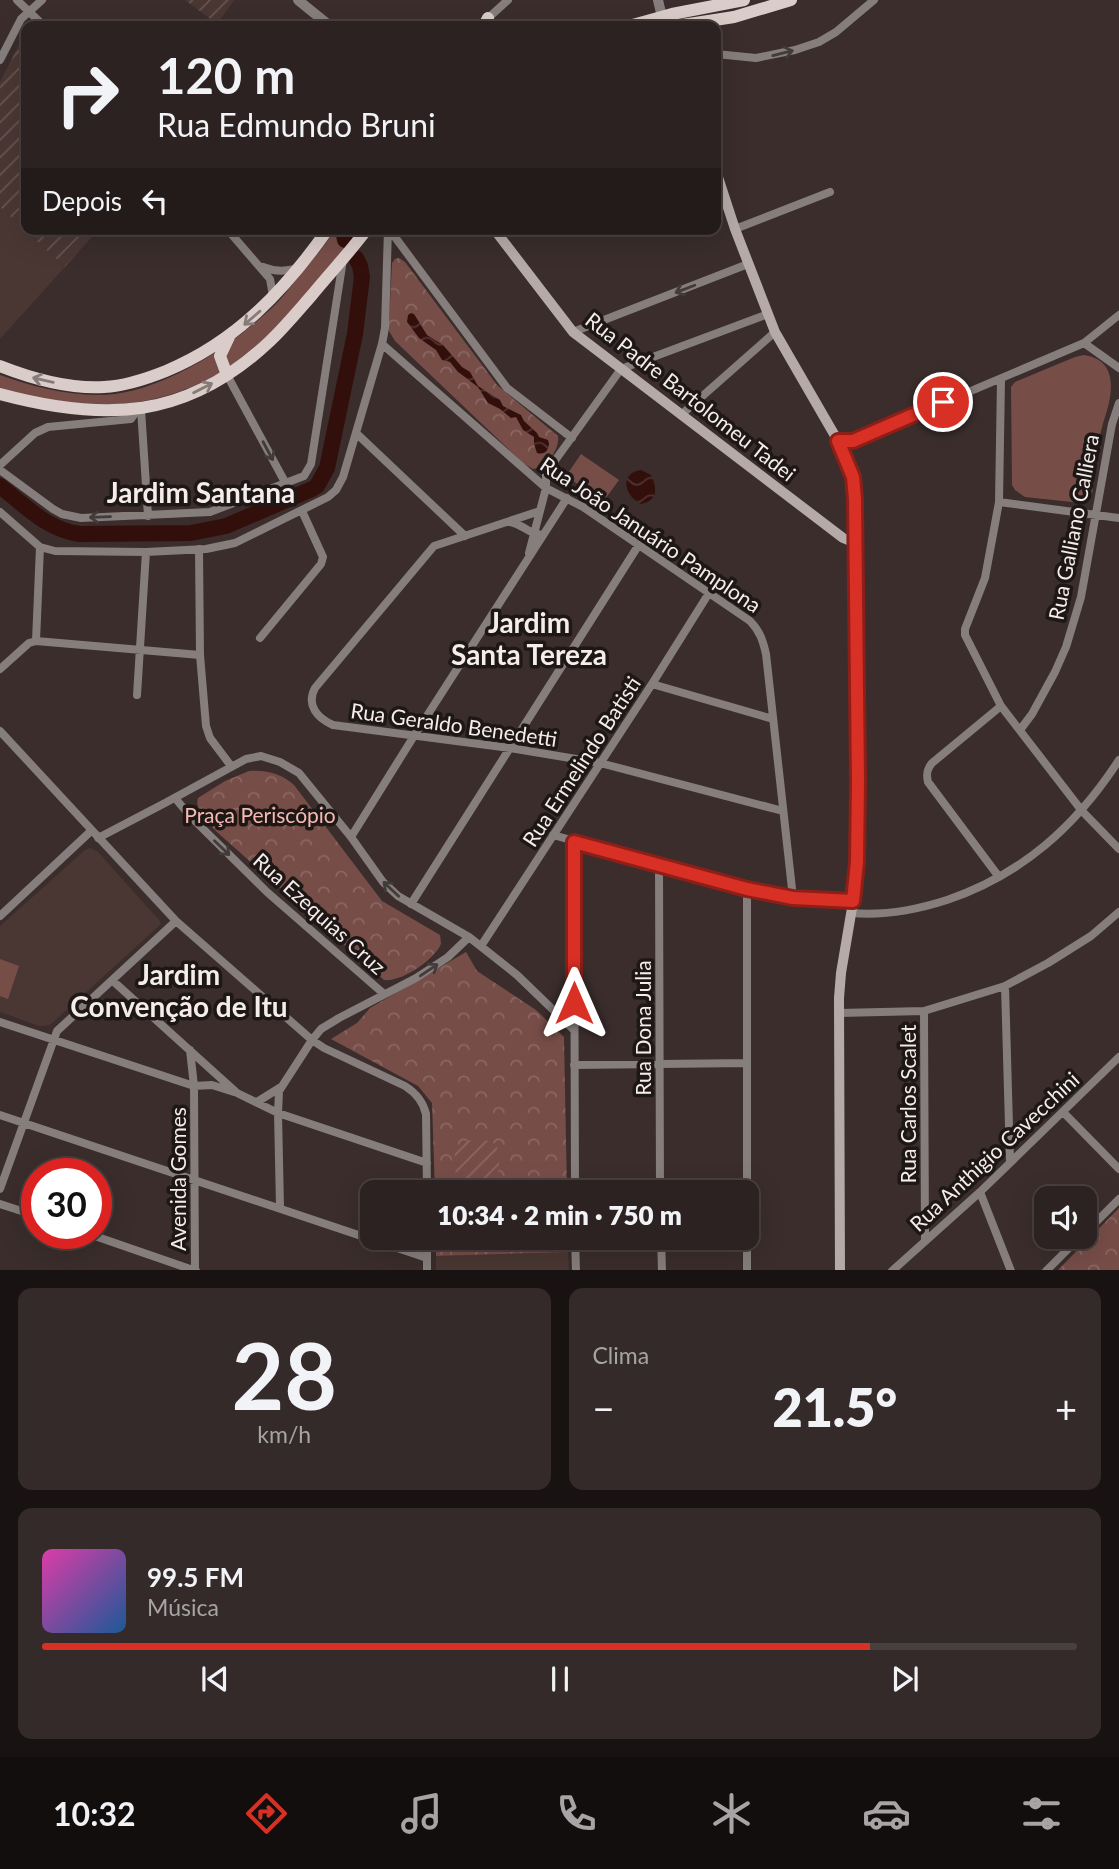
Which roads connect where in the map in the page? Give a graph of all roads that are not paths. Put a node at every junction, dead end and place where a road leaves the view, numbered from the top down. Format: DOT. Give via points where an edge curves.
graph roads {
  1 [pos="17,0"];
  2 [pos="42,0"];
  3 [pos="298,0"];
  4 [pos="508,0"];
  5 [pos="658,0"];
  6 [pos="744,0"];
  7 [pos="791,0"];
  8 [pos="874,0"];
  9 [pos="29,12"];
  10 [pos="39,21"];
  11 [pos="324,21"];
  12 [pos="486,21"];
  13 [pos="665,21"];
  14 [pos="708,21"];
  15 [pos="721,54"];
  16 [pos="0,60"];
  17 [pos="721,186"];
  18 [pos="830,192"];
  19 [pos="735,229"];
  20 [pos="233,235"];
  21 [pos="324,235"];
  22 [pos="362,235"];
  23 [pos="388,235"];
  24 [pos="393,235"];
  25 [pos="499,235"];
  26 [pos="343,259"];
  27 [pos="748,264"];
  28 [pos="260,265"];
  29 [pos="301,267"];
  30 [pos="272,299"];
  31 [pos="768,314"];
  32 [pos="1119,315"];
  33 [pos="573,331"];
  34 [pos="775,331"];
  35 [pos="229,337"];
  36 [pos="1084,343"];
  37 [pos="382,344"];
  38 [pos="0,366"];
  39 [pos="1119,368"];
  40 [pos="621,369"];
  41 [pos="227,375"];
  42 [pos="1000,379"];
  43 [pos="0,394"];
  44 [pos="1119,403"];
  45 [pos="140,409"];
  46 [pos="681,415"];
  47 [pos="356,433"];
  48 [pos="572,438"];
  49 [pos="838,441"];
  50 [pos="0,467"];
  51 [pos="286,484"];
  52 [pos="546,488"];
  53 [pos="567,498"];
  54 [pos="999,502"];
  55 [pos="302,511"];
  56 [pos="540,511"];
  57 [pos="0,512"];
  58 [pos="1094,515"];
  59 [pos="148,516"];
  60 [pos="1119,518"];
  61 [pos="510,522"];
  62 [pos="546,532"];
  63 [pos="534,534"];
  64 [pos="465,536"];
  65 [pos="855,543"];
  66 [pos="638,546"];
  67 [pos="40,547"];
  68 [pos="199,549"];
  69 [pos="146,552"];
  70 [pos="526,563"];
  71 [pos="709,593"];
  72 [pos="260,638"];
  73 [pos="36,642"];
  74 [pos="140,650"];
  75 [pos="200,656"];
  76 [pos="0,669"];
  77 [pos="652,684"];
  78 [pos="137,695"];
  79 [pos="1001,706"];
  80 [pos="773,719"];
  81 [pos="1020,730"];
  82 [pos="0,731"];
  83 [pos="414,736"];
  84 [pos="510,748"];
  85 [pos="1119,760"];
  86 [pos="600,763"];
  87 [pos="231,766"];
  88 [pos="175,798"];
  89 [pos="783,811"];
  90 [pos="1082,811"];
  91 [pos="94,834"];
  92 [pos="553,835"];
  93 [pos="351,837"];
  94 [pos="574,842"];
  95 [pos="1119,849"];
  96 [pos="659,864"];
  97 [pos="999,877"];
  98 [pos="747,889"];
  99 [pos="793,898"];
  100 [pos="853,901"];
  101 [pos="411,904"];
  102 [pos="1119,912"];
  103 [pos="851,914"];
  104 [pos="0,916"];
  105 [pos="176,921"];
  106 [pos="470,937"];
  107 [pos="481,947"];
  108 [pos="113,981"];
  109 [pos="1005,986"];
  110 [pos="384,994"];
  111 [pos="923,1011"];
  112 [pos="839,1013"];
  113 [pos="0,1021"];
  114 [pos="574,1030"];
  115 [pos="52,1040"];
  116 [pos="312,1040"];
  117 [pos="190,1050"];
  118 [pos="198,1057"];
  119 [pos="1119,1057"];
  120 [pos="659,1063"];
  121 [pos="747,1063"];
  122 [pos="574,1065"];
  123 [pos="194,1086"];
  124 [pos="281,1087"];
  125 [pos="237,1093"];
  126 [pos="257,1102"];
  127 [pos="1063,1112"];
  128 [pos="278,1113"];
  129 [pos="0,1115"];
  130 [pos="24,1123"];
  131 [pos="1010,1161"];
  132 [pos="427,1163"];
  133 [pos="1119,1168"];
  134 [pos="195,1179"];
  135 [pos="427,1180"];
  136 [pos="575,1180"];
  137 [pos="660,1180"];
  138 [pos="747,1180"];
  139 [pos="0,1189"];
  140 [pos="980,1192"];
  141 [pos="1119,1199"];
  142 [pos="0,1204"];
  143 [pos="280,1207"];
  144 [pos="21,1211"];
  145 [pos="1097,1221"];
  146 [pos="925,1239"];
  147 [pos="112,1242"];
  148 [pos="1068,1249"];
  149 [pos="427,1250"];
  150 [pos="575,1250"];
  151 [pos="661,1250"];
  152 [pos="747,1250"];
  153 [pos="427,1258"];
  154 [pos="195,1270"];
  155 [pos="427,1270"];
  156 [pos="576,1270"];
  157 [pos="662,1270"];
  158 [pos="747,1270"];
  159 [pos="840,1270"];
  160 [pos="892,1270"];
  161 [pos="1011,1270"];
  162 [pos="1046,1270"];
  1 -- 9 [label="street"];
  2 -- 9 [label="street"];
  3 -- 11 [label="street"];
  4 -- 12 [label="street"];
  5 -- 13 [label="street"];
  6 -- 13 [label="main road"];
  7 -- 14 [label="main road"];
  15 -- 8 [label="street, one-way" via="757,58 819,42"];
  9 -- 10 [label="street"];
  9 -- 16 [label="street"];
  17 -- 19 [label="main road"];
  18 -- 19 [label="street"];
  19 -- 27 [label="main road"];
  20 -- 28 [label="street"];
  21 -- 29 [label="main road"];
  22 -- 26 [label="main road"];
  23 -- 37 [label="street"];
  24 -- 48 [label="street" via="508,388"];
  25 -- 33 [label="main road, Rua Padre Bartolomeu Tadei"];
  26 -- 41 [label="main road" via="269,342"];
  26 -- 51 [label="street" via="311,464 304,476"];
  27 -- 31 [label="main road"];
  27 -- 33 [label="street, one-way"];
  28 -- 29 [label="street" via="276,271"];
  28 -- 30 [label="street" via="272,283"];
  29 -- 30 [label="main road"];
  30 -- 35 [label="main road, one-way"];
  31 -- 34 [label="main road"];
  31 -- 40 [label="street"];
  32 -- 36 [label="street"];
  33 -- 40 [label="main road, Rua Padre Bartolomeu Tadei"];
  34 -- 46 [label="street"];
  34 -- 49 [label="main road"];
  35 -- 38 [label="main road, one-way" via="184,363 123,385 67,385"];
  35 -- 41 [label="main road" via="220,356"];
  36 -- 39 [label="street"];
  36 -- 42 [label="street"];
  37 -- 47 [label="street"];
  37 -- 52 [label="street, Rua João Januário Pamplona"];
  40 -- 46 [label="main road, Rua Padre Bartolomeu Tadei"];
  40 -- 48 [label="street"];
  45 -- 41 [label="main road, one-way" via="186,397"];
  41 -- 51 [label="street, one-way"];
  42 -- 49 [label="street" via="853,441"];
  42 -- 54 [label="street"];
  43 -- 45 [label="main road" via="83,411"];
  44 -- 58 [label="street, Rua Galliano Calliera"];
  45 -- 50 [label="street" via="131,419 40,430"];
  45 -- 59 [label="street"];
  46 -- 65 [label="main road, Rua Padre Bartolomeu Tadei"];
  47 -- 55 [label="street" via="336,490"];
  47 -- 64 [label="street"];
  48 -- 52 [label="street" via="546,473"];
  49 -- 65 [label="main road" via="853,477"];
  59 -- 50 [label="street, one-way" via="81,518 62,514"];
  51 -- 59 [label="street" via="210,512"];
  52 -- 53 [label="street, Rua João Januário Pamplona"];
  52 -- 56 [label="street"];
  53 -- 62 [label="street"];
  53 -- 66 [label="street, Rua João Januário Pamplona"];
  54 -- 58 [label="street"];
  54 -- 79 [label="street" via="985,578 965,635"];
  55 -- 68 [label="street" via="235,542"];
  55 -- 72 [label="street" via="323,557 321,564"];
  56 -- 61 [label="street, Rua Geraldo Benedetti"];
  56 -- 63 [label="street"];
  57 -- 67 [label="street"];
  58 -- 60 [label="street"];
  58 -- 81 [label="street, Rua Galliano Calliera" via="1081,597 1066,647"];
  61 -- 63 [label="street"];
  61 -- 64 [label="street, Rua Geraldo Benedetti"];
  62 -- 63 [label="street"];
  62 -- 70 [label="street"];
  63 -- 70 [label="street"];
  64 -- 83 [label="street, Rua Geraldo Benedetti" via="433,546 312,695 311,704 323,721"];
  65 -- 100 [label="main road" via="858,817"];
  66 -- 71 [label="street, Rua João Januário Pamplona"];
  66 -- 84 [label="street"];
  67 -- 69 [label="street"];
  67 -- 73 [label="street"];
  68 -- 69 [label="street"];
  68 -- 75 [label="street"];
  69 -- 74 [label="street"];
  70 -- 83 [label="street"];
  71 -- 77 [label="street, Rua Ermelindo Batisti"];
  71 -- 80 [label="street, Rua João Januário Pamplona" via="757,628 766,654"];
  73 -- 74 [label="street"];
  73 -- 76 [label="street"];
  74 -- 75 [label="street"];
  74 -- 78 [label="street"];
  75 -- 87 [label="street" via="206,726"];
  77 -- 80 [label="street"];
  77 -- 86 [label="street, Rua Ermelindo Batisti"];
  79 -- 81 [label="street"];
  79 -- 97 [label="street" via="932,763 926,775"];
  80 -- 89 [label="street, Rua João Januário Pamplona"];
  81 -- 90 [label="street"];
  82 -- 91 [label="street"];
  83 -- 84 [label="street, Rua Geraldo Benedetti"];
  83 -- 93 [label="street"];
  84 -- 86 [label="street, Rua Geraldo Benedetti"];
  84 -- 101 [label="street"];
  85 -- 90 [label="street"];
  86 -- 89 [label="street, Rua Geraldo Benedetti"];
  86 -- 92 [label="street, Rua Ermelindo Batisti"];
  87 -- 88 [label="street"];
  87 -- 93 [label="street" via="261,756 280,761 299,773"];
  88 -- 91 [label="street"];
  88 -- 110 [label="street, Rua Ezequias Cruz, one-way" via="267,892"];
  89 -- 99 [label="street, Rua João Januário Pamplona"];
  90 -- 95 [label="street"];
  90 -- 97 [label="street" via="1041,850"];
  91 -- 104 [label="street"];
  91 -- 105 [label="street"];
  92 -- 94 [label="street"];
  92 -- 107 [label="street, Rua Ermelindo Batisti"];
  101 -- 93 [label="street, one-way" via="383,882"];
  94 -- 96 [label="street"];
  94 -- 114 [label="street"];
  96 -- 98 [label="street"];
  96 -- 120 [label="street, Rua Dona Julia"];
  97 -- 103 [label="street" via="965,894 913,910"];
  98 -- 99 [label="street"];
  98 -- 121 [label="street"];
  99 -- 100 [label="street"];
  100 -- 103 [label="main road"];
  101 -- 106 [label="street"];
  102 -- 109 [label="street" via="1091,936"];
  103 -- 112 [label="main road"];
  105 -- 108 [label="street"];
  105 -- 116 [label="street"];
  106 -- 107 [label="street"];
  110 -- 106 [label="street, one-way" via="427,971"];
  107 -- 114 [label="street"];
  108 -- 115 [label="street"];
  108 -- 117 [label="street"];
  109 -- 111 [label="street"];
  109 -- 131 [label="street"];
  110 -- 116 [label="street" via="321,1029"];
  111 -- 112 [label="street"];
  111 -- 146 [label="street, Rua Carlos Scalet"];
  112 -- 159 [label="main road"];
  113 -- 115 [label="street"];
  114 -- 122 [label="street"];
  115 -- 123 [label="street"];
  115 -- 130 [label="street"];
  116 -- 124 [label="street"];
  116 -- 132 [label="street" via="415,1094 426,1114"];
  117 -- 118 [label="street"];
  117 -- 123 [label="street, Avenida Gomes"];
  118 -- 123 [label="street, Avenida Gomes"];
  118 -- 125 [label="street"];
  119 -- 127 [label="street, Rua Anthigio Cavecchini"];
  120 -- 121 [label="street"];
  120 -- 122 [label="street"];
  120 -- 137 [label="street, Rua Dona Julia"];
  121 -- 138 [label="street"];
  122 -- 136 [label="street"];
  123 -- 125 [label="street" via="212,1085"];
  123 -- 134 [label="street, Avenida Gomes"];
  124 -- 126 [label="street"];
  124 -- 128 [label="street"];
  125 -- 126 [label="street"];
  126 -- 128 [label="street"];
  127 -- 131 [label="street, Rua Anthigio Cavecchini"];
  127 -- 133 [label="street"];
  128 -- 132 [label="street"];
  128 -- 143 [label="street"];
  129 -- 130 [label="street"];
  130 -- 134 [label="street"];
  130 -- 139 [label="street"];
  131 -- 140 [label="street, Rua Anthigio Cavecchini"];
  132 -- 135 [label="street"];
  134 -- 143 [label="street"];
  134 -- 154 [label="street, Avenida Gomes"];
  140 -- 146 [label="street, Rua Anthigio Cavecchini"];
  140 -- 161 [label="street"];
  141 -- 145 [label="street"];
  142 -- 144 [label="street"];
  143 -- 153 [label="street"];
  146 -- 160 [label="street, Rua Anthigio Cavecchini"];
  147 -- 154 [label="street"];
  148 -- 162 [label="street"];
  149 -- 153 [label="street"];
  150 -- 156 [label="street"];
  151 -- 157 [label="street"];
  152 -- 158 [label="street"];
  153 -- 155 [label="street"];
}
